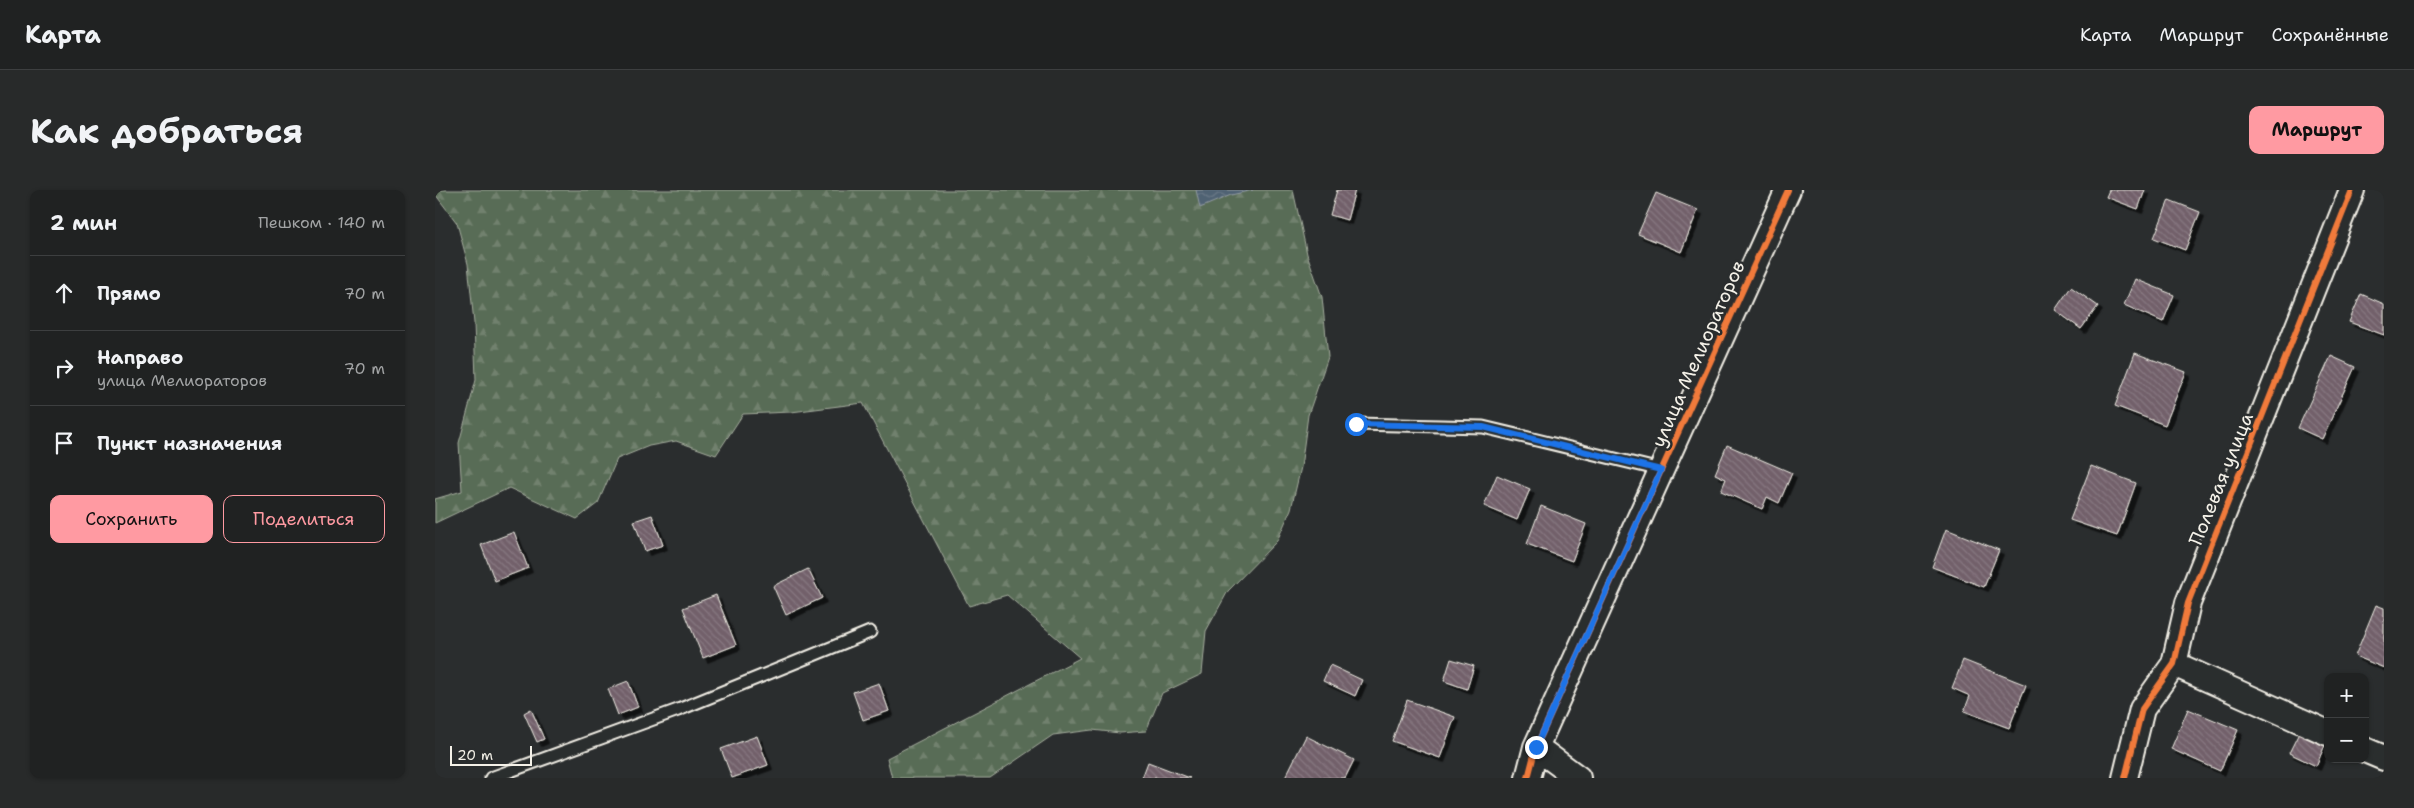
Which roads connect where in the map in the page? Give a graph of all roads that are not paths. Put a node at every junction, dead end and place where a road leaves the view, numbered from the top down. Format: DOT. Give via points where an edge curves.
graph roads {
  1 [pos="1788,190"];
  2 [pos="2352,190"];
  3 [pos="1356,424"];
  4 [pos="1661,470"];
  5 [pos="870,632"];
  6 [pos="2174,664"];
  7 [pos="2324,731"];
  8 [pos="1536,747"];
  9 [pos="2369,752"];
  10 [pos="2384,758"];
  11 [pos="491,778"];
  12 [pos="1527,778"];
  13 [pos="1578,778"];
  14 [pos="2125,778"];
  1 -- 4 [label="street, улица Мелиораторов"];
  2 -- 6 [label="street, Полевая улица" via="2189,603"];
  3 -- 4 [label="lane" via="1483,427"];
  4 -- 8 [label="street, улица Мелиораторов"];
  5 -- 11 [label="lane" via="679,710"];
  6 -- 7 [label="street"];
  6 -- 14 [label="street, Полевая улица" via="2142,709"];
  8 -- 12 [label="street, улица Мелиораторов"];
  8 -- 13 [label="street"];
  9 -- 10 [label="street"];
}
